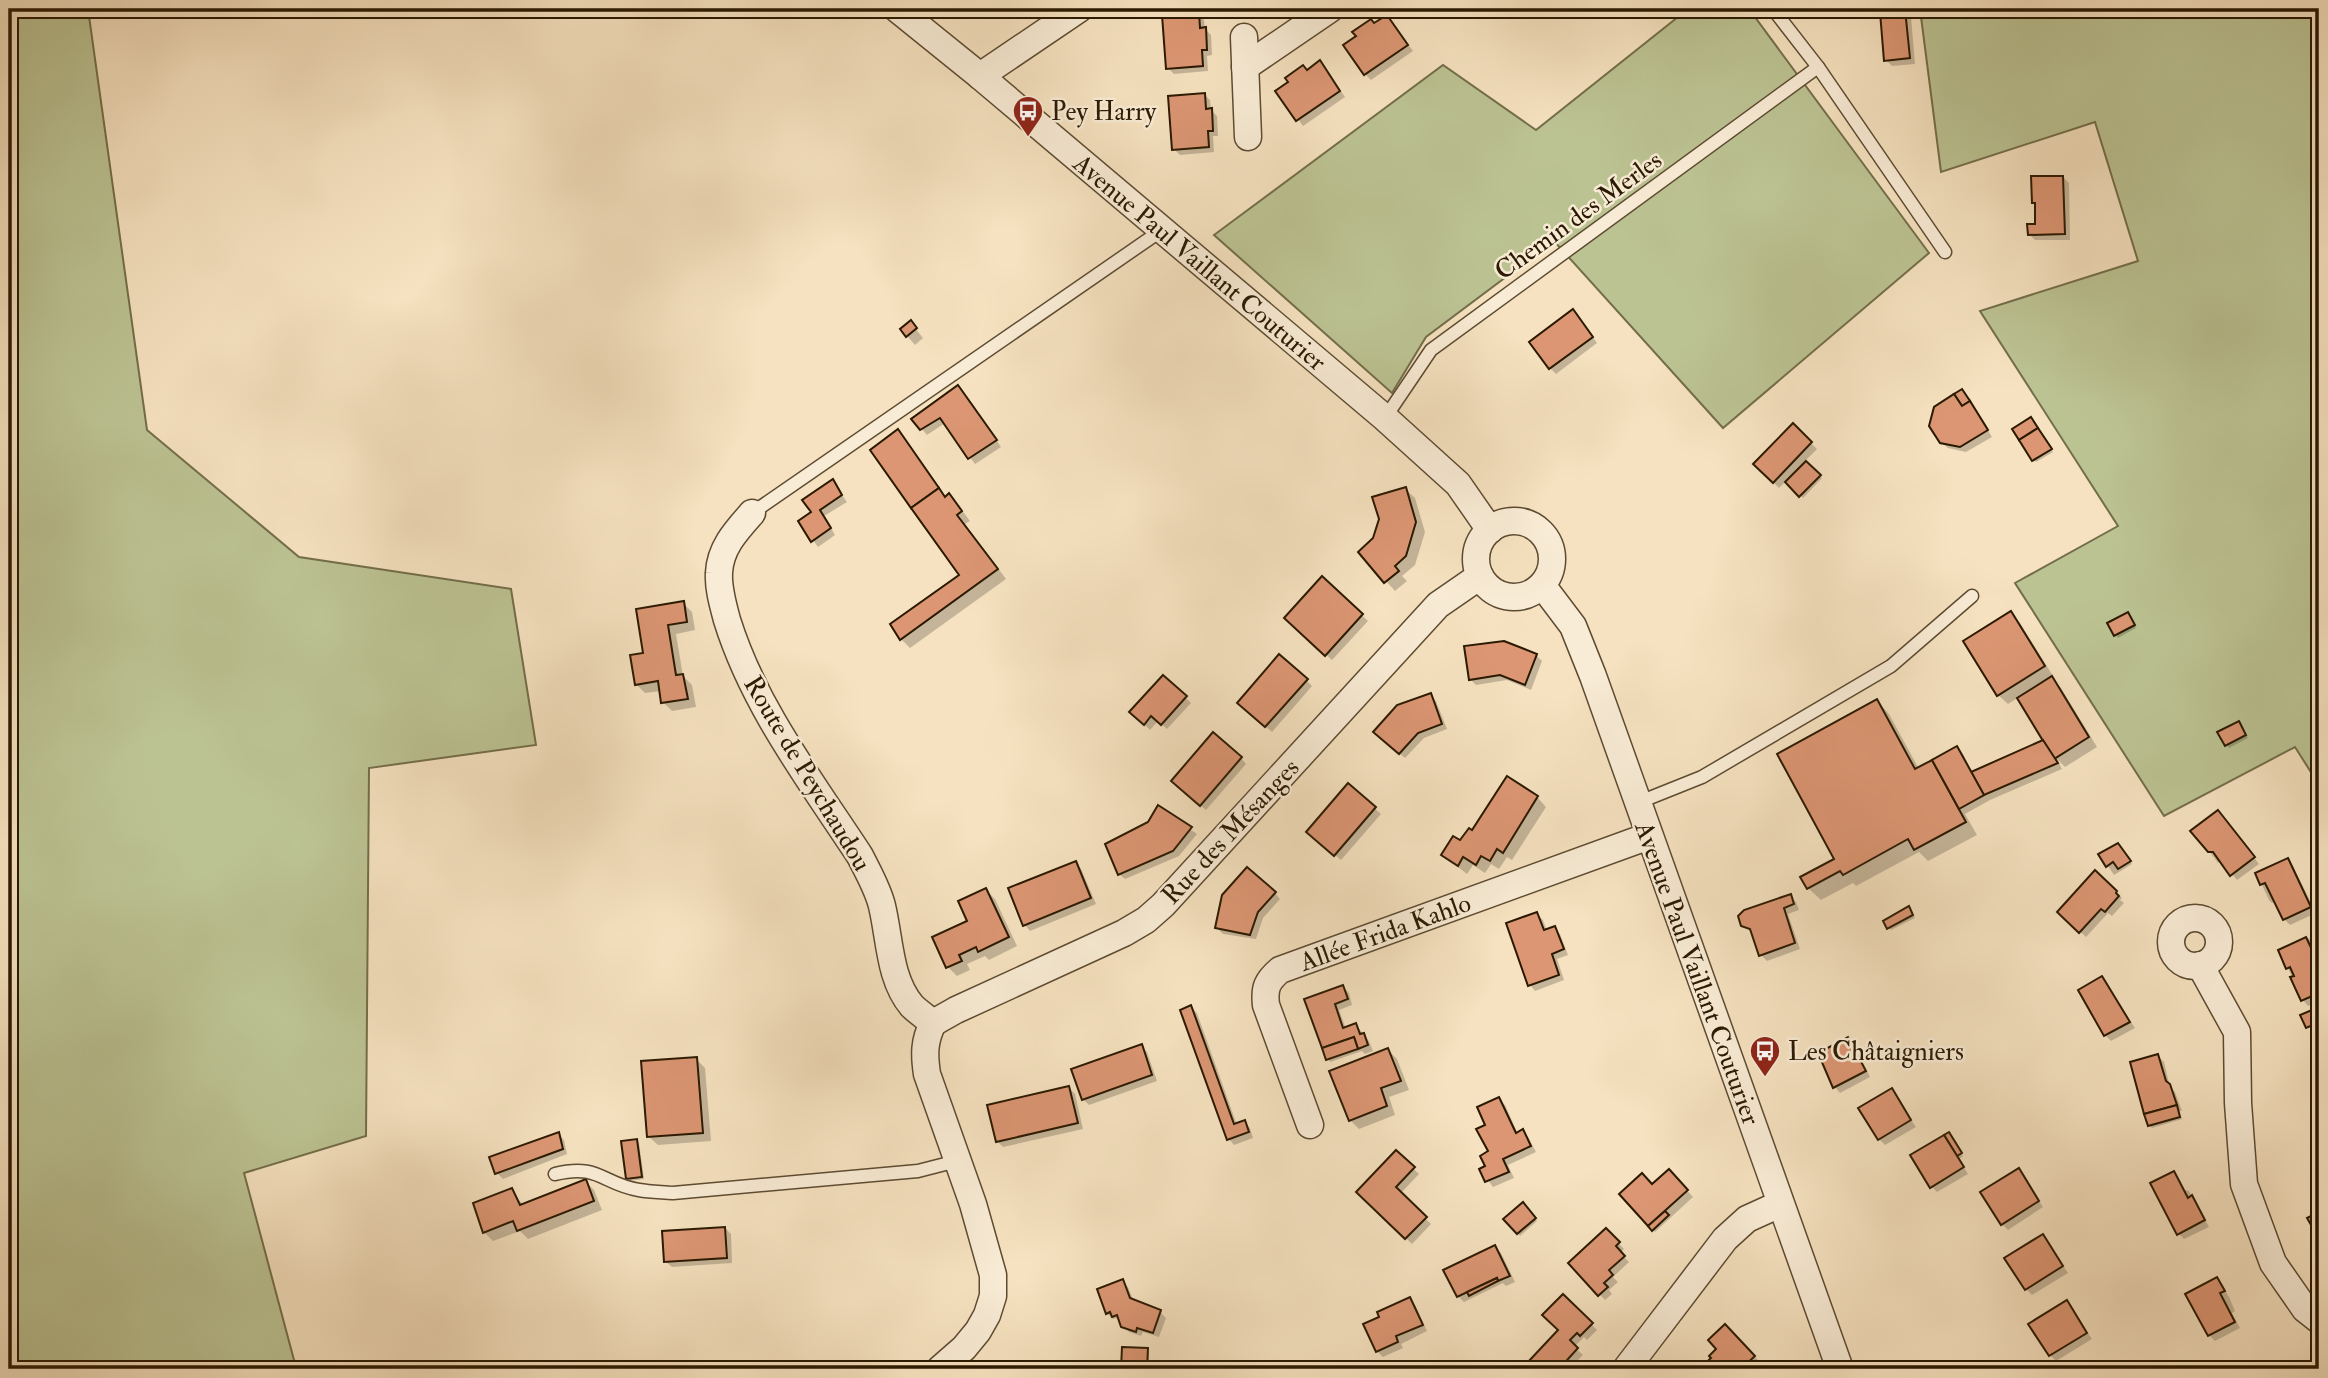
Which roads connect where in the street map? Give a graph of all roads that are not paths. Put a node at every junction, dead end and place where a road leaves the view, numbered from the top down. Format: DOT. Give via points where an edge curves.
graph roads {
  1 [pos="897,9"];
  2 [pos="1079,9"];
  3 [pos="1330,9"];
  4 [pos="1773,9"];
  5 [pos="1244,37"];
  6 [pos="1245,67"];
  7 [pos="1818,67"];
  8 [pos="980,76"];
  9 [pos="1248,137"];
  10 [pos="1162,230"];
  11 [pos="1945,252"];
  12 [pos="1385,418"];
  13 [pos="752,513"];
  14 [pos="1490,530"];
  15 [pos="1480,576"];
  16 [pos="1542,585"];
  17 [pos="1972,596"];
  18 [pos="1637,803"];
  19 [pos="1649,836"];
  20 [pos="2200,965"];
  21 [pos="933,1023"];
  22 [pos="1310,1125"];
  23 [pos="957,1161"];
  24 [pos="555,1174"];
  25 [pos="1780,1204"];
  26 [pos="2319,1320"];
  27 [pos="940,1369"];
  28 [pos="1626,1369"];
  29 [pos="1840,1369"];
  1 -- 8 [label="street, Avenue Paul Vaillant Couturier"];
  2 -- 8 [label="street"];
  3 -- 6 [label="street"];
  4 -- 7 [label="lane"];
  5 -- 6 [label="street"];
  6 -- 9 [label="street"];
  7 -- 11 [label="lane"];
  7 -- 12 [label="lane, Chemin des Merles" via="1431,350"];
  8 -- 10 [label="street, Avenue Paul Vaillant Couturier"];
  10 -- 12 [label="street, Avenue Paul Vaillant Couturier"];
  10 -- 13 [label="lane, Route de Peychaudou"];
  12 -- 14 [label="street, Avenue Paul Vaillant Couturier" via="1458,484"];
  13 -- 21 [label="street, Route de Peychaudou" via="732,535 719,573 732,636 767,711 872,880 903,992"];
  14 -- 15 [label="street" via="1478,546"];
  14 -- 16 [label="street" via="1514,521 1537,529 1551,550 1549,575"];
  15 -- 16 [label="street" via="1494,592 1513,597"];
  15 -- 21 [label="street, Rue des Mésanges" via="1438,605 1146,920"];
  16 -- 18 [label="street, Avenue Paul Vaillant Couturier" via="1573,626"];
  17 -- 18 [label="lane" via="1891,666 1702,777"];
  18 -- 19 [label="street, Avenue Paul Vaillant Couturier"];
  19 -- 22 [label="street, Allée Frida Kahlo" via="1280,970 1268,980 1266,1005"];
  19 -- 25 [label="street, Avenue Paul Vaillant Couturier"];
  20 -- 26 [label="street" via="2237,1032 2244,1184 2273,1263"];
  21 -- 23 [label="street" via="924,1052 927,1074"];
  23 -- 24 [label="lane" via="918,1171 673,1192 639,1190 588,1170"];
  23 -- 27 [label="street" via="987,1247 993,1296 978,1331"];
  25 -- 28 [label="street" via="1747,1219 1725,1239"];
  25 -- 29 [label="street, Avenue Paul Vaillant Couturier"];
}
